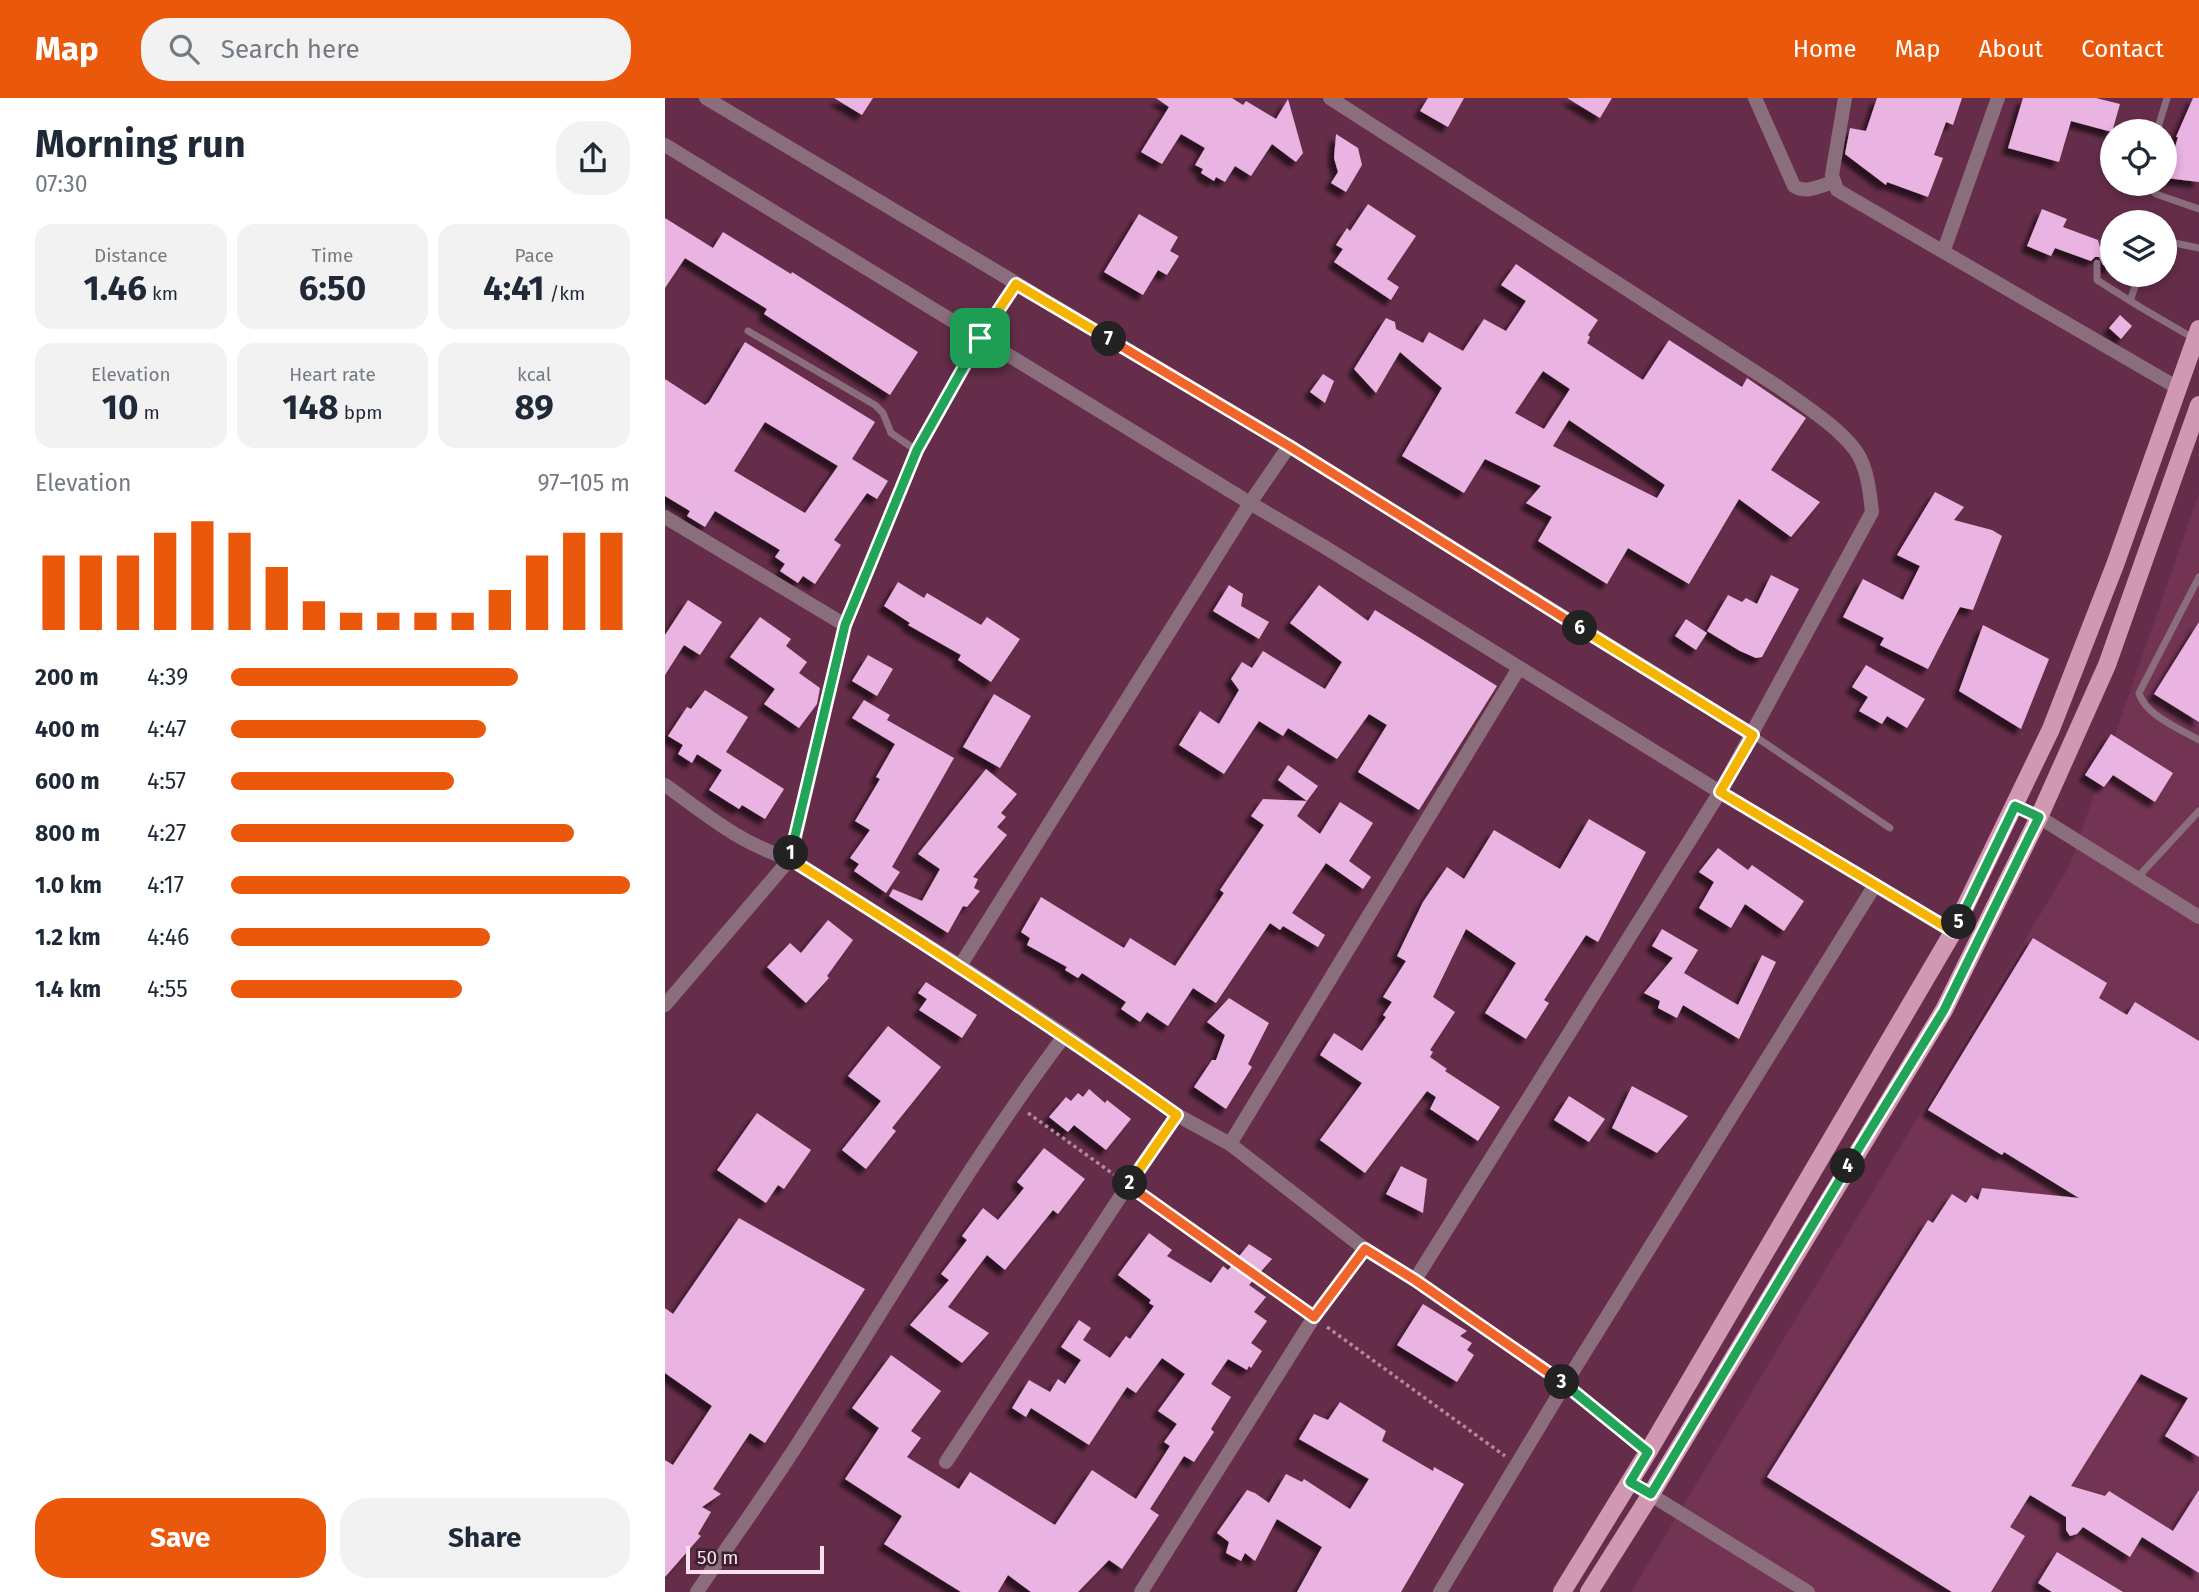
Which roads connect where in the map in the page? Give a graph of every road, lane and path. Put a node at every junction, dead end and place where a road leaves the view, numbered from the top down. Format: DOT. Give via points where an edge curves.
graph roads {
  1 [pos="706,98"];
  2 [pos="1330,98"];
  3 [pos="1755,98"];
  4 [pos="1845,98"];
  5 [pos="1998,98"];
  6 [pos="2167,98"];
  7 [pos="2161,119"];
  8 [pos="665,145"];
  9 [pos="1833,182"];
  10 [pos="2162,196"];
  11 [pos="2199,209"];
  12 [pos="2177,243"];
  13 [pos="2199,248"];
  14 [pos="1944,250"];
  15 [pos="2097,263"];
  16 [pos="1016,284"];
  17 [pos="2135,287"];
  18 [pos="2130,301"];
  19 [pos="748,331"];
  20 [pos="2197,334"];
  21 [pos="980,338"];
  22 [pos="2178,388"];
  23 [pos="2199,405"];
  24 [pos="1289,446"];
  25 [pos="917,450"];
  26 [pos="1250,503"];
  27 [pos="665,517"];
  28 [pos="2199,577"];
  29 [pos="845,625"];
  30 [pos="1519,668"];
  31 [pos="1753,735"];
  32 [pos="2199,740"];
  33 [pos="665,785"];
  34 [pos="1720,792"];
  35 [pos="2015,806"];
  36 [pos="2199,811"];
  37 [pos="2039,817"];
  38 [pos="1891,828"];
  39 [pos="790,859"];
  40 [pos="2137,878"];
  41 [pos="1875,885"];
  42 [pos="2199,917"];
  43 [pos="1954,932"];
  44 [pos="960,966"];
  45 [pos="665,1005"];
  46 [pos="1065,1035"];
  47 [pos="1015,1103"];
  48 [pos="1177,1115"];
  49 [pos="1230,1144"];
  50 [pos="1128,1185"];
  51 [pos="1365,1249"];
  52 [pos="1415,1280"];
  53 [pos="1314,1317"];
  54 [pos="1565,1384"];
  55 [pos="1648,1452"];
  56 [pos="946,1462"];
  57 [pos="1517,1465"];
  58 [pos="1630,1482"];
  59 [pos="1651,1494"];
  60 [pos="697,1592"];
  61 [pos="1141,1592"];
  62 [pos="1440,1592"];
  63 [pos="1562,1592"];
  64 [pos="1589,1592"];
  65 [pos="1808,1592"];
  1 -- 16 [label="street"];
  2 -- 31 [label="street" via="1777,386 1831,425 1859,456 1872,512"];
  3 -- 9 [label="street" via="1794,186 1807,190"];
  4 -- 9 [label="street"];
  5 -- 14 [label="street"];
  6 -- 7 [label="lane"];
  8 -- 21 [label="street"];
  9 -- 14 [label="street" via="1837,190"];
  10 -- 11 [label="lane"];
  12 -- 13 [label="lane"];
  14 -- 22 [label="street"];
  15 -- 18 [label="lane" via="2097,280"];
  16 -- 21 [label="street"];
  16 -- 24 [label="street"];
  17 -- 18 [label="lane"];
  18 -- 20 [label="lane"];
  19 -- 25 [label="lane" via="874,405 883,413 891,433"];
  20 -- 22 [label="main road"];
  21 -- 25 [label="street"];
  21 -- 26 [label="street"];
  22 -- 35 [label="main road" via="2051,729"];
  23 -- 37 [label="main road" via="2107,665"];
  24 -- 26 [label="street"];
  24 -- 31 [label="street"];
  25 -- 29 [label="street"];
  26 -- 30 [label="street"];
  26 -- 44 [label="street"];
  27 -- 29 [label="street"];
  28 -- 32 [label="lane" via="2139,693 2141,702"];
  29 -- 39 [label="street"];
  30 -- 34 [label="street"];
  30 -- 49 [label="street"];
  31 -- 34 [label="street"];
  31 -- 38 [label="lane"];
  33 -- 39 [label="street" via="736,837"];
  34 -- 41 [label="street"];
  34 -- 52 [label="street"];
  35 -- 37 [label="street"];
  35 -- 43 [label="main road"];
  36 -- 40 [label="lane"];
  37 -- 40 [label="street"];
  37 -- 59 [label="main road" via="1944,1010"];
  39 -- 44 [label="street"];
  39 -- 45 [label="street"];
  40 -- 42 [label="street"];
  41 -- 43 [label="street"];
  41 -- 54 [label="street"];
  43 -- 55 [label="main road"];
  44 -- 46 [label="street"];
  46 -- 47 [label="street"];
  46 -- 48 [label="street"];
  47 -- 50 [label="path"];
  47 -- 60 [label="street" via="803,1436"];
  48 -- 49 [label="street"];
  48 -- 50 [label="street"];
  49 -- 51 [label="street"];
  50 -- 53 [label="path"];
  50 -- 56 [label="street"];
  51 -- 52 [label="street"];
  51 -- 53 [label="street"];
  52 -- 54 [label="street"];
  53 -- 57 [label="path"];
  53 -- 61 [label="street"];
  54 -- 55 [label="street"];
  54 -- 57 [label="street"];
  55 -- 58 [label="main road"];
  57 -- 62 [label="street"];
  58 -- 59 [label="street"];
  58 -- 63 [label="main road"];
  59 -- 64 [label="main road"];
  59 -- 65 [label="street"];
}
